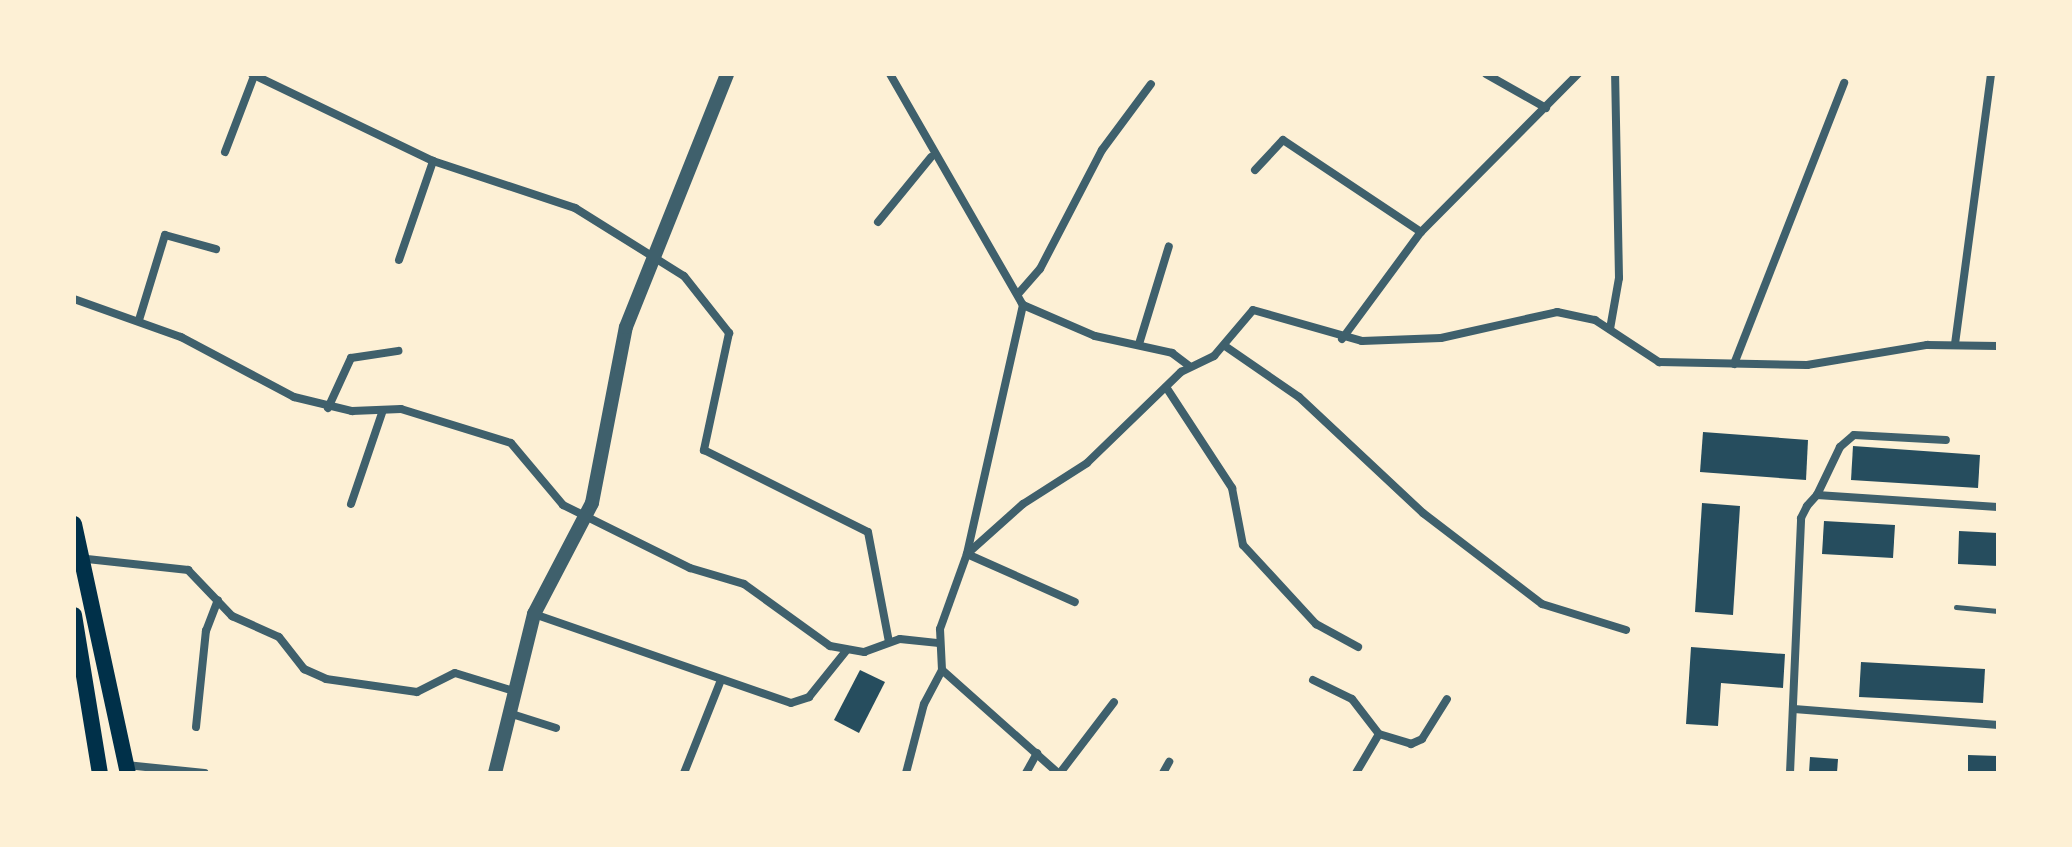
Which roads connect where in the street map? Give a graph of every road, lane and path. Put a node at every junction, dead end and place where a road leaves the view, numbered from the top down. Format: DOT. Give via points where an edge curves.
graph roads {
  1 [pos="727,74"];
  2 [pos="890,74"];
  3 [pos="1486,74"];
  4 [pos="1578,74"];
  5 [pos="1615,74"];
  6 [pos="1991,74"];
  7 [pos="253,75"];
  8 [pos="1844,83"];
  9 [pos="1151,84"];
  10 [pos="1546,108"];
  11 [pos="225,152"];
  12 [pos="931,157"];
  13 [pos="433,161"];
  14 [pos="1255,170"];
  15 [pos="878,222"];
  16 [pos="1421,232"];
  17 [pos="1169,246"];
  18 [pos="216,249"];
  19 [pos="653,253"];
  20 [pos="399,260"];
  21 [pos="1019,293"];
  22 [pos="74,299"];
  23 [pos="1023,305"];
  24 [pos="139,320"];
  25 [pos="1610,329"];
  26 [pos="1342,339"];
  27 [pos="1139,344"];
  28 [pos="1955,344"];
  29 [pos="1225,346"];
  30 [pos="1998,346"];
  31 [pos="398,351"];
  32 [pos="1734,364"];
  33 [pos="1189,366"];
  34 [pos="1166,387"];
  35 [pos="328,408"];
  36 [pos="383,410"];
  37 [pos="1946,440"];
  38 [pos="1817,495"];
  39 [pos="351,504"];
  40 [pos="1998,507"];
  41 [pos="586,517"];
  42 [pos="74,524"];
  43 [pos="967,554"];
  44 [pos="87,559"];
  45 [pos="218,600"];
  46 [pos="1075,602"];
  47 [pos="1956,607"];
  48 [pos="1998,611"];
  49 [pos="534,614"];
  50 [pos="74,615"];
  51 [pos="1626,630"];
  52 [pos="889,642"];
  53 [pos="937,643"];
  54 [pos="1358,647"];
  55 [pos="846,651"];
  56 [pos="942,670"];
  57 [pos="721,680"];
  58 [pos="1313,680"];
  59 [pos="518,693"];
  60 [pos="1447,699"];
  61 [pos="1114,702"];
  62 [pos="1794,709"];
  63 [pos="515,715"];
  64 [pos="1998,725"];
  65 [pos="196,727"];
  66 [pos="556,728"];
  67 [pos="1379,734"];
  68 [pos="1037,753"];
  69 [pos="1169,762"];
  70 [pos="127,769"];
  71 [pos="100,773"];
  72 [pos="205,773"];
  73 [pos="495,773"];
  74 [pos="684,773"];
  75 [pos="906,773"];
  76 [pos="1026,773"];
  77 [pos="1059,773"];
  78 [pos="1163,773"];
  79 [pos="1356,773"];
  80 [pos="1790,773"];
  1 -- 19 [label="street"];
  2 -- 12 [label="street"];
  3 -- 10 [label="street"];
  4 -- 10 [label="street"];
  5 -- 25 [label="street" via="1619,278"];
  6 -- 28 [label="street"];
  7 -- 11 [label="street"];
  7 -- 13 [label="street"];
  8 -- 32 [label="street"];
  9 -- 21 [label="street" via="1102,150 1040,269"];
  10 -- 16 [label="street"];
  12 -- 15 [label="street"];
  12 -- 21 [label="street"];
  13 -- 19 [label="street" via="575,208"];
  13 -- 20 [label="street"];
  14 -- 16 [label="street" via="1283,140"];
  16 -- 26 [label="street"];
  17 -- 27 [label="street"];
  18 -- 24 [label="street" via="165,235"];
  19 -- 41 [label="street" via="626,327"];
  19 -- 52 [label="street" via="704,295 729,333 704,450 868,532"];
  21 -- 23 [label="street"];
  22 -- 24 [label="street"];
  23 -- 27 [label="street" via="1095,336"];
  23 -- 43 [label="street"];
  24 -- 35 [label="street" via="275,391"];
  25 -- 26 [label="street" via="1557,312 1441,338"];
  25 -- 32 [label="street" via="1646,359"];
  26 -- 29 [label="street" via="1259,309"];
  27 -- 33 [label="street" via="1172,353"];
  28 -- 30 [label="street"];
  28 -- 32 [label="street" via="1829,363"];
  29 -- 33 [label="street"];
  29 -- 51 [label="street" via="1299,397 1423,513 1542,604"];
  31 -- 35 [label="street" via="351,358"];
  33 -- 34 [label="street"];
  34 -- 43 [label="street" via="1087,463 1023,504"];
  34 -- 54 [label="street" via="1232,488 1243,545 1316,624"];
  35 -- 36 [label="street"];
  36 -- 39 [label="street"];
  36 -- 41 [label="street" via="435,416 511,443 552,497"];
  37 -- 38 [label="street" via="1854,435 1840,447"];
  38 -- 40 [label="street"];
  38 -- 62 [label="street" via="1801,518"];
  41 -- 49 [label="street"];
  41 -- 55 [label="street" via="690,568 744,584"];
  42 -- 44 [label="main road"];
  43 -- 46 [label="street"];
  43 -- 53 [label="street"];
  44 -- 45 [label="street" via="188,570"];
  44 -- 70 [label="main road"];
  45 -- 59 [label="street" via="239,621 279,637 304,669 326,679 417,692 455,673"];
  45 -- 65 [label="street" via="206,631"];
  47 -- 48 [label="lane"];
  49 -- 57 [label="street"];
  49 -- 59 [label="street"];
  50 -- 71 [label="main road"];
  52 -- 53 [label="street"];
  52 -- 55 [label="street"];
  53 -- 56 [label="street"];
  55 -- 57 [label="street" via="801,703"];
  56 -- 68 [label="street"];
  56 -- 75 [label="street" via="924,704"];
  57 -- 74 [label="street"];
  58 -- 67 [label="street" via="1352,699"];
  59 -- 63 [label="street"];
  60 -- 67 [label="street" via="1422,739 1411,744"];
  61 -- 77 [label="street"];
  62 -- 64 [label="street"];
  62 -- 80 [label="street"];
  63 -- 66 [label="street"];
  63 -- 73 [label="street"];
  67 -- 79 [label="street"];
  68 -- 76 [label="street"];
  68 -- 77 [label="street"];
  69 -- 78 [label="street"];
  70 -- 72 [label="street"];
}
